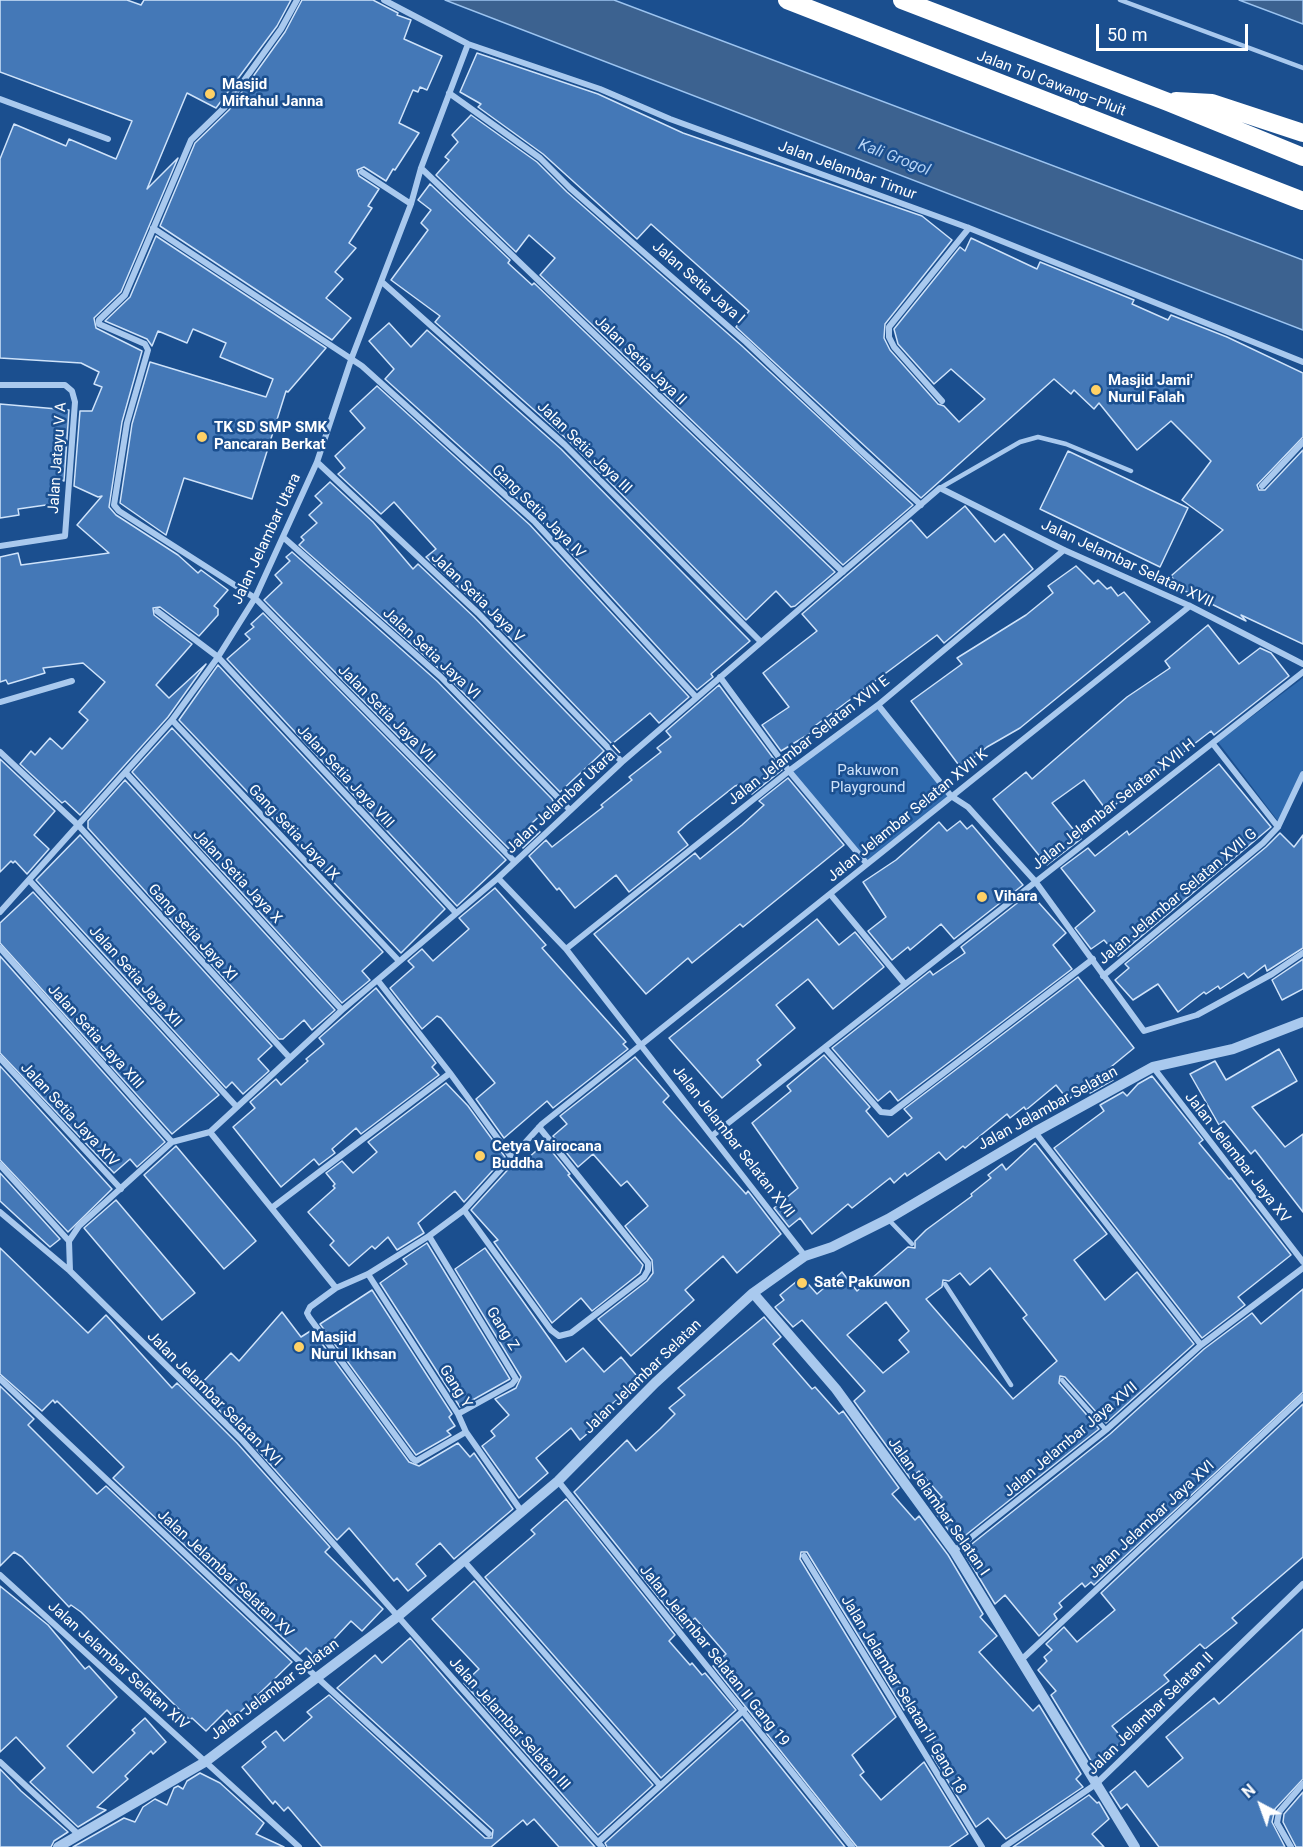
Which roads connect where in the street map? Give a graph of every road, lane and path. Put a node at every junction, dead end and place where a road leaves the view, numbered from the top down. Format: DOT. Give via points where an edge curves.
graph roads {
  1 [pos="297,0"];
  2 [pos="384,0"];
  3 [pos="787,0"];
  4 [pos="902,0"];
  5 [pos="1120,0"];
  6 [pos="468,44"];
  7 [pos="1303,68"];
  8 [pos="449,93"];
  9 [pos="0,100"];
  10 [pos="1168,102"];
  11 [pos="1303,133"];
  12 [pos="108,139"];
  13 [pos="1303,157"];
  14 [pos="421,168"];
  15 [pos="362,172"];
  16 [pos="1303,201"];
  17 [pos="411,204"];
  18 [pos="153,228"];
  19 [pos="969,228"];
  20 [pos="382,282"];
  21 [pos="351,357"];
  22 [pos="1303,362"];
  23 [pos="0,385"];
  24 [pos="942,401"];
  25 [pos="1303,442"];
  26 [pos="317,462"];
  27 [pos="1131,471"];
  28 [pos="1262,486"];
  29 [pos="940,488"];
  30 [pos="921,505"];
  31 [pos="283,537"];
  32 [pos="0,546"];
  33 [pos="1064,549"];
  34 [pos="843,572"];
  35 [pos="255,598"];
  36 [pos="1190,606"];
  37 [pos="157,611"];
  38 [pos="761,642"];
  39 [pos="218,657"];
  40 [pos="1303,663"];
  41 [pos="1303,672"];
  42 [pos="720,676"];
  43 [pos="72,681"];
  44 [pos="696,697"];
  45 [pos="0,702"];
  46 [pos="878,705"];
  47 [pos="171,720"];
  48 [pos="1213,744"];
  49 [pos="0,752"];
  50 [pos="622,762"];
  51 [pos="789,771"];
  52 [pos="126,773"];
  53 [pos="1303,774"];
  54 [pos="951,796"];
  55 [pos="570,809"];
  56 [pos="78,825"];
  57 [pos="1278,827"];
  58 [pos="515,862"];
  59 [pos="867,864"];
  60 [pos="498,878"];
  61 [pos="29,880"];
  62 [pos="1035,881"];
  63 [pos="831,895"];
  64 [pos="0,912"];
  65 [pos="456,913"];
  66 [pos="0,948"];
  67 [pos="566,949"];
  68 [pos="1303,953"];
  69 [pos="1093,959"];
  70 [pos="399,961"];
  71 [pos="1103,976"];
  72 [pos="379,982"];
  73 [pos="904,983"];
  74 [pos="342,1011"];
  75 [pos="1303,1022"];
  76 [pos="641,1044"];
  77 [pos="825,1048"];
  78 [pos="289,1057"];
  79 [pos="0,1058"];
  80 [pos="1153,1067"];
  81 [pos="450,1073"];
  82 [pos="236,1106"];
  83 [pos="539,1127"];
  84 [pos="210,1132"];
  85 [pos="1035,1132"];
  86 [pos="713,1135"];
  87 [pos="172,1142"];
  88 [pos="512,1158"];
  89 [pos="0,1165"];
  90 [pos="121,1189"];
  91 [pos="273,1207"];
  92 [pos="464,1210"];
  93 [pos="0,1212"];
  94 [pos="888,1219"];
  95 [pos="429,1236"];
  96 [pos="69,1241"];
  97 [pos="912,1244"];
  98 [pos="805,1256"];
  99 [pos="1303,1262"];
  100 [pos="1303,1268"];
  101 [pos="70,1271"];
  102 [pos="368,1274"];
  103 [pos="945,1284"];
  104 [pos="336,1288"];
  105 [pos="753,1293"];
  106 [pos="1201,1345"];
  107 [pos="0,1379"];
  108 [pos="1062,1380"];
  109 [pos="1011,1385"];
  110 [pos="1303,1397"];
  111 [pos="458,1414"];
  112 [pos="1106,1430"];
  113 [pos="466,1432"];
  114 [pos="558,1481"];
  115 [pos="522,1513"];
  116 [pos="954,1551"];
  117 [pos="804,1556"];
  118 [pos="462,1560"];
  119 [pos="0,1575"];
  120 [pos="1303,1584"];
  121 [pos="397,1617"];
  122 [pos="1019,1662"];
  123 [pos="318,1678"];
  124 [pos="744,1710"];
  125 [pos="0,1762"];
  126 [pos="205,1762"];
  127 [pos="659,1784"];
  128 [pos="1096,1784"];
  129 [pos="1303,1784"];
  130 [pos="78,1834"];
  131 [pos="489,1834"];
  132 [pos="600,1844"];
  133 [pos="58,1847"];
  134 [pos="298,1847"];
  135 [pos="852,1847"];
  136 [pos="982,1847"];
  137 [pos="1004,1847"];
  138 [pos="1135,1847"];
  139 [pos="1291,1847"];
  1 -- 18 [label="street" via="225,107 191,140"];
  2 -- 6 [label="street, Jalan Jelambar Timur"];
  3 -- 16 [label="highway, Jalan Tol Cawang–Pluit"];
  4 -- 10 [label="highway, Jalan Tol Cawang–Pluit"];
  5 -- 7 [label="lane"];
  6 -- 8 [label="street, Jalan Jelambar Utara"];
  6 -- 19 [label="street, Jalan Jelambar Timur" via="600,89 670,119"];
  8 -- 14 [label="street, Jalan Jelambar Utara"];
  8 -- 30 [label="street, Jalan Setia Jaya I" via="540,158"];
  9 -- 12 [label="street"];
  10 -- 11 [label="highway" via="1212,103"];
  10 -- 13 [label="highway, Jalan Tol Cawang–Pluit"];
  14 -- 17 [label="street, Jalan Jelambar Utara"];
  14 -- 34 [label="street, Jalan Setia Jaya II"];
  15 -- 17 [label="street"];
  17 -- 20 [label="street, Jalan Jelambar Utara"];
  18 -- 21 [label="street, Gang Setia Jaya IV"];
  18 -- 35 [label="street, Jalan Setia Jaya VII" via="125,295 98,322 144,344 148,350 127,423 114,505"];
  19 -- 22 [label="street, Jalan Jelambar Timur"];
  19 -- 24 [label="street" via="889,327 894,347"];
  20 -- 21 [label="street, Jalan Jelambar Utara"];
  20 -- 38 [label="street, Jalan Setia Jaya III" via="565,445"];
  21 -- 26 [label="street, Jalan Jelambar Utara"];
  21 -- 44 [label="street, Gang Setia Jaya IV" via="534,521"];
  23 -- 32 [label="street, Jalan Jatayu V A" via="65,386 72,391 75,402 64,536"];
  25 -- 28 [label="street"];
  26 -- 31 [label="street, Jalan Jelambar Utara"];
  26 -- 50 [label="street, Jalan Setia Jaya V" via="478,613"];
  27 -- 29 [label="lane, Jalan Jelambar Utara I" via="1066,444 1038,437 1020,442"];
  29 -- 30 [label="street, Jalan Jelambar Utara I"];
  29 -- 33 [label="street, Jalan Jelambar Selatan XVII"];
  30 -- 34 [label="street, Jalan Jelambar Utara I"];
  31 -- 35 [label="street, Jalan Jelambar Utara"];
  31 -- 55 [label="street, Jalan Setia Jaya VI" via="441,677"];
  33 -- 36 [label="street, Jalan Jelambar Selatan XVII"];
  33 -- 46 [label="street, Jalan Jelambar Selatan XVII E"];
  34 -- 38 [label="street, Jalan Jelambar Utara I"];
  35 -- 39 [label="street, Jalan Jelambar Utara"];
  35 -- 58 [label="street, Jalan Setia Jaya VII"];
  36 -- 40 [label="street, Jalan Jelambar Selatan XVII"];
  36 -- 54 [label="street, Jalan Jelambar Selatan XVII K"];
  37 -- 39 [label="street, Jalan Setia Jaya VIII"];
  38 -- 42 [label="street, Jalan Jelambar Utara I"];
  39 -- 47 [label="street, Jalan Jelambar Utara"];
  39 -- 65 [label="street, Jalan Setia Jaya VIII"];
  41 -- 48 [label="street, Jalan Jelambar Selatan XVII H"];
  42 -- 44 [label="street, Jalan Jelambar Utara I"];
  42 -- 51 [label="street"];
  43 -- 45 [label="street"];
  44 -- 50 [label="street, Jalan Jelambar Utara I"];
  46 -- 51 [label="street, Jalan Jelambar Selatan XVII E"];
  46 -- 54 [label="street"];
  47 -- 52 [label="street, Jalan Jelambar Utara"];
  47 -- 70 [label="street, Gang Setia Jaya IX"];
  48 -- 57 [label="street"];
  48 -- 62 [label="street, Jalan Jelambar Selatan XVII H"];
  49 -- 56 [label="street, Gang Setia Jaya XI"];
  50 -- 55 [label="street, Jalan Jelambar Utara I"];
  51 -- 59 [label="street"];
  51 -- 67 [label="street, Jalan Jelambar Selatan XVII E"];
  52 -- 56 [label="street, Jalan Jelambar Utara"];
  52 -- 74 [label="street, Jalan Setia Jaya X"];
  53 -- 57 [label="street, Jalan Jelambar Selatan XVII G"];
  54 -- 59 [label="street, Jalan Jelambar Selatan XVII K"];
  54 -- 62 [label="street" via="968,807"];
  55 -- 58 [label="street, Jalan Jelambar Utara I"];
  56 -- 61 [label="street, Jalan Jelambar Utara"];
  56 -- 78 [label="street, Gang Setia Jaya XI"];
  57 -- 71 [label="street, Jalan Jelambar Selatan XVII G"];
  58 -- 60 [label="street, Jalan Jelambar Utara I"];
  59 -- 63 [label="street, Jalan Jelambar Selatan XVII K"];
  60 -- 65 [label="street, Jalan Jelambar Utara I"];
  60 -- 67 [label="street, Jalan Jelambar Selatan XVII"];
  61 -- 64 [label="street, Jalan Jelambar Utara"];
  61 -- 82 [label="street, Jalan Setia Jaya XII"];
  62 -- 69 [label="street"];
  62 -- 73 [label="street, Jalan Jelambar Selatan XVII H"];
  63 -- 73 [label="street"];
  63 -- 76 [label="street, Jalan Jelambar Selatan XVII K"];
  65 -- 70 [label="street, Jalan Jelambar Utara I"];
  66 -- 87 [label="street, Jalan Setia Jaya XIII"];
  67 -- 76 [label="street, Jalan Jelambar Selatan XVII"];
  68 -- 71 [label="street" via="1197,1015 1144,1031"];
  69 -- 71 [label="street"];
  69 -- 77 [label="street" via="891,1113 881,1112"];
  70 -- 72 [label="street, Jalan Jelambar Utara I"];
  72 -- 74 [label="street, Jalan Jelambar Utara I"];
  72 -- 81 [label="street"];
  73 -- 77 [label="street, Jalan Jelambar Selatan XVII H"];
  74 -- 78 [label="street, Jalan Jelambar Utara I"];
  75 -- 80 [label="street, Jalan Jelambar Selatan" via="1233,1048"];
  76 -- 83 [label="street, Jalan Jelambar Selatan XVII K"];
  76 -- 86 [label="street, Jalan Jelambar Selatan XVII"];
  77 -- 86 [label="street, Jalan Jelambar Selatan XVII H"];
  78 -- 82 [label="street, Jalan Jelambar Utara I"];
  79 -- 90 [label="street, Jalan Setia Jaya XIV"];
  80 -- 85 [label="street, Jalan Jelambar Selatan"];
  80 -- 99 [label="street, Jalan Jelambar Jaya XV"];
  81 -- 88 [label="street"];
  81 -- 91 [label="street"];
  82 -- 84 [label="street, Jalan Jelambar Utara I"];
  83 -- 88 [label="street, Jalan Jelambar Selatan XVII K"];
  83 -- 92 [label="street" via="648,1263 644,1277 571,1333 559,1336"];
  84 -- 87 [label="street"];
  84 -- 91 [label="street"];
  85 -- 94 [label="street, Jalan Jelambar Selatan"];
  85 -- 106 [label="street"];
  86 -- 98 [label="street, Jalan Jelambar Selatan XVII"];
  87 -- 90 [label="street"];
  88 -- 92 [label="street, Jalan Jelambar Selatan XVII K"];
  89 -- 96 [label="street"];
  90 -- 96 [label="street" via="79,1226"];
  91 -- 104 [label="street"];
  92 -- 95 [label="street, Jalan Jelambar Selatan XVII K"];
  93 -- 101 [label="street, Jalan Jelambar Selatan XVI"];
  94 -- 97 [label="lane"];
  94 -- 98 [label="street, Jalan Jelambar Selatan"];
  95 -- 102 [label="street, Jalan Jelambar Selatan XVII K"];
  95 -- 111 [label="street, Gang Z" via="516,1378"];
  96 -- 101 [label="street"];
  98 -- 105 [label="street, Jalan Jelambar Selatan"];
  100 -- 106 [label="street, Jalan Jelambar Jaya XVII"];
  101 -- 121 [label="street, Jalan Jelambar Selatan XVI" via="241,1439"];
  102 -- 104 [label="street, Jalan Jelambar Selatan XVII K"];
  102 -- 111 [label="street, Gang Y"];
  103 -- 109 [label="lane"];
  104 -- 113 [label="street, Jalan Jelambar Selatan XVII K" via="307,1313 412,1458 416,1461"];
  105 -- 114 [label="street, Jalan Jelambar Selatan" via="655,1383"];
  105 -- 116 [label="street, Jalan Jelambar Selatan I" via="836,1389"];
  106 -- 112 [label="street, Jalan Jelambar Jaya XVII"];
  107 -- 123 [label="street, Jalan Jelambar Selatan XV"];
  108 -- 112 [label="lane"];
  110 -- 122 [label="street, Jalan Jelambar Jaya XVI"];
  111 -- 113 [label="street, Gang Y"];
  112 -- 116 [label="street, Jalan Jelambar Jaya XVII"];
  113 -- 115 [label="street, Gang Y"];
  114 -- 115 [label="street, Jalan Jelambar Selatan"];
  114 -- 124 [label="street, Jalan Jelambar Selatan II Gang 19"];
  115 -- 118 [label="street, Jalan Jelambar Selatan"];
  116 -- 122 [label="street, Jalan Jelambar Selatan I"];
  117 -- 136 [label="street, Jalan Jelambar Selatan II Gang 18"];
  118 -- 121 [label="street, Jalan Jelambar Selatan"];
  118 -- 127 [label="street"];
  119 -- 126 [label="street, Jalan Jelambar Selatan XIV"];
  120 -- 128 [label="street, Jalan Jelambar Selatan II"];
  121 -- 123 [label="street, Jalan Jelambar Selatan"];
  121 -- 132 [label="street, Jalan Jelambar Selatan III"];
  122 -- 128 [label="street, Jalan Jelambar Selatan I"];
  123 -- 126 [label="street, Jalan Jelambar Selatan"];
  123 -- 131 [label="street, Jalan Jelambar Selatan XV"];
  124 -- 127 [label="street"];
  124 -- 135 [label="street, Jalan Jelambar Selatan II Gang 19"];
  125 -- 130 [label="street"];
  126 -- 130 [label="street, Jalan Jelambar Selatan"];
  126 -- 134 [label="street, Jalan Jelambar Selatan XIV"];
  127 -- 132 [label="street"];
  128 -- 137 [label="street, Jalan Jelambar Selatan II"];
  128 -- 138 [label="street, Jalan Jelambar Selatan I"];
  129 -- 139 [label="street" via="1279,1812 1277,1823"];
  130 -- 133 [label="street, Jalan Jelambar Selatan"];
}
